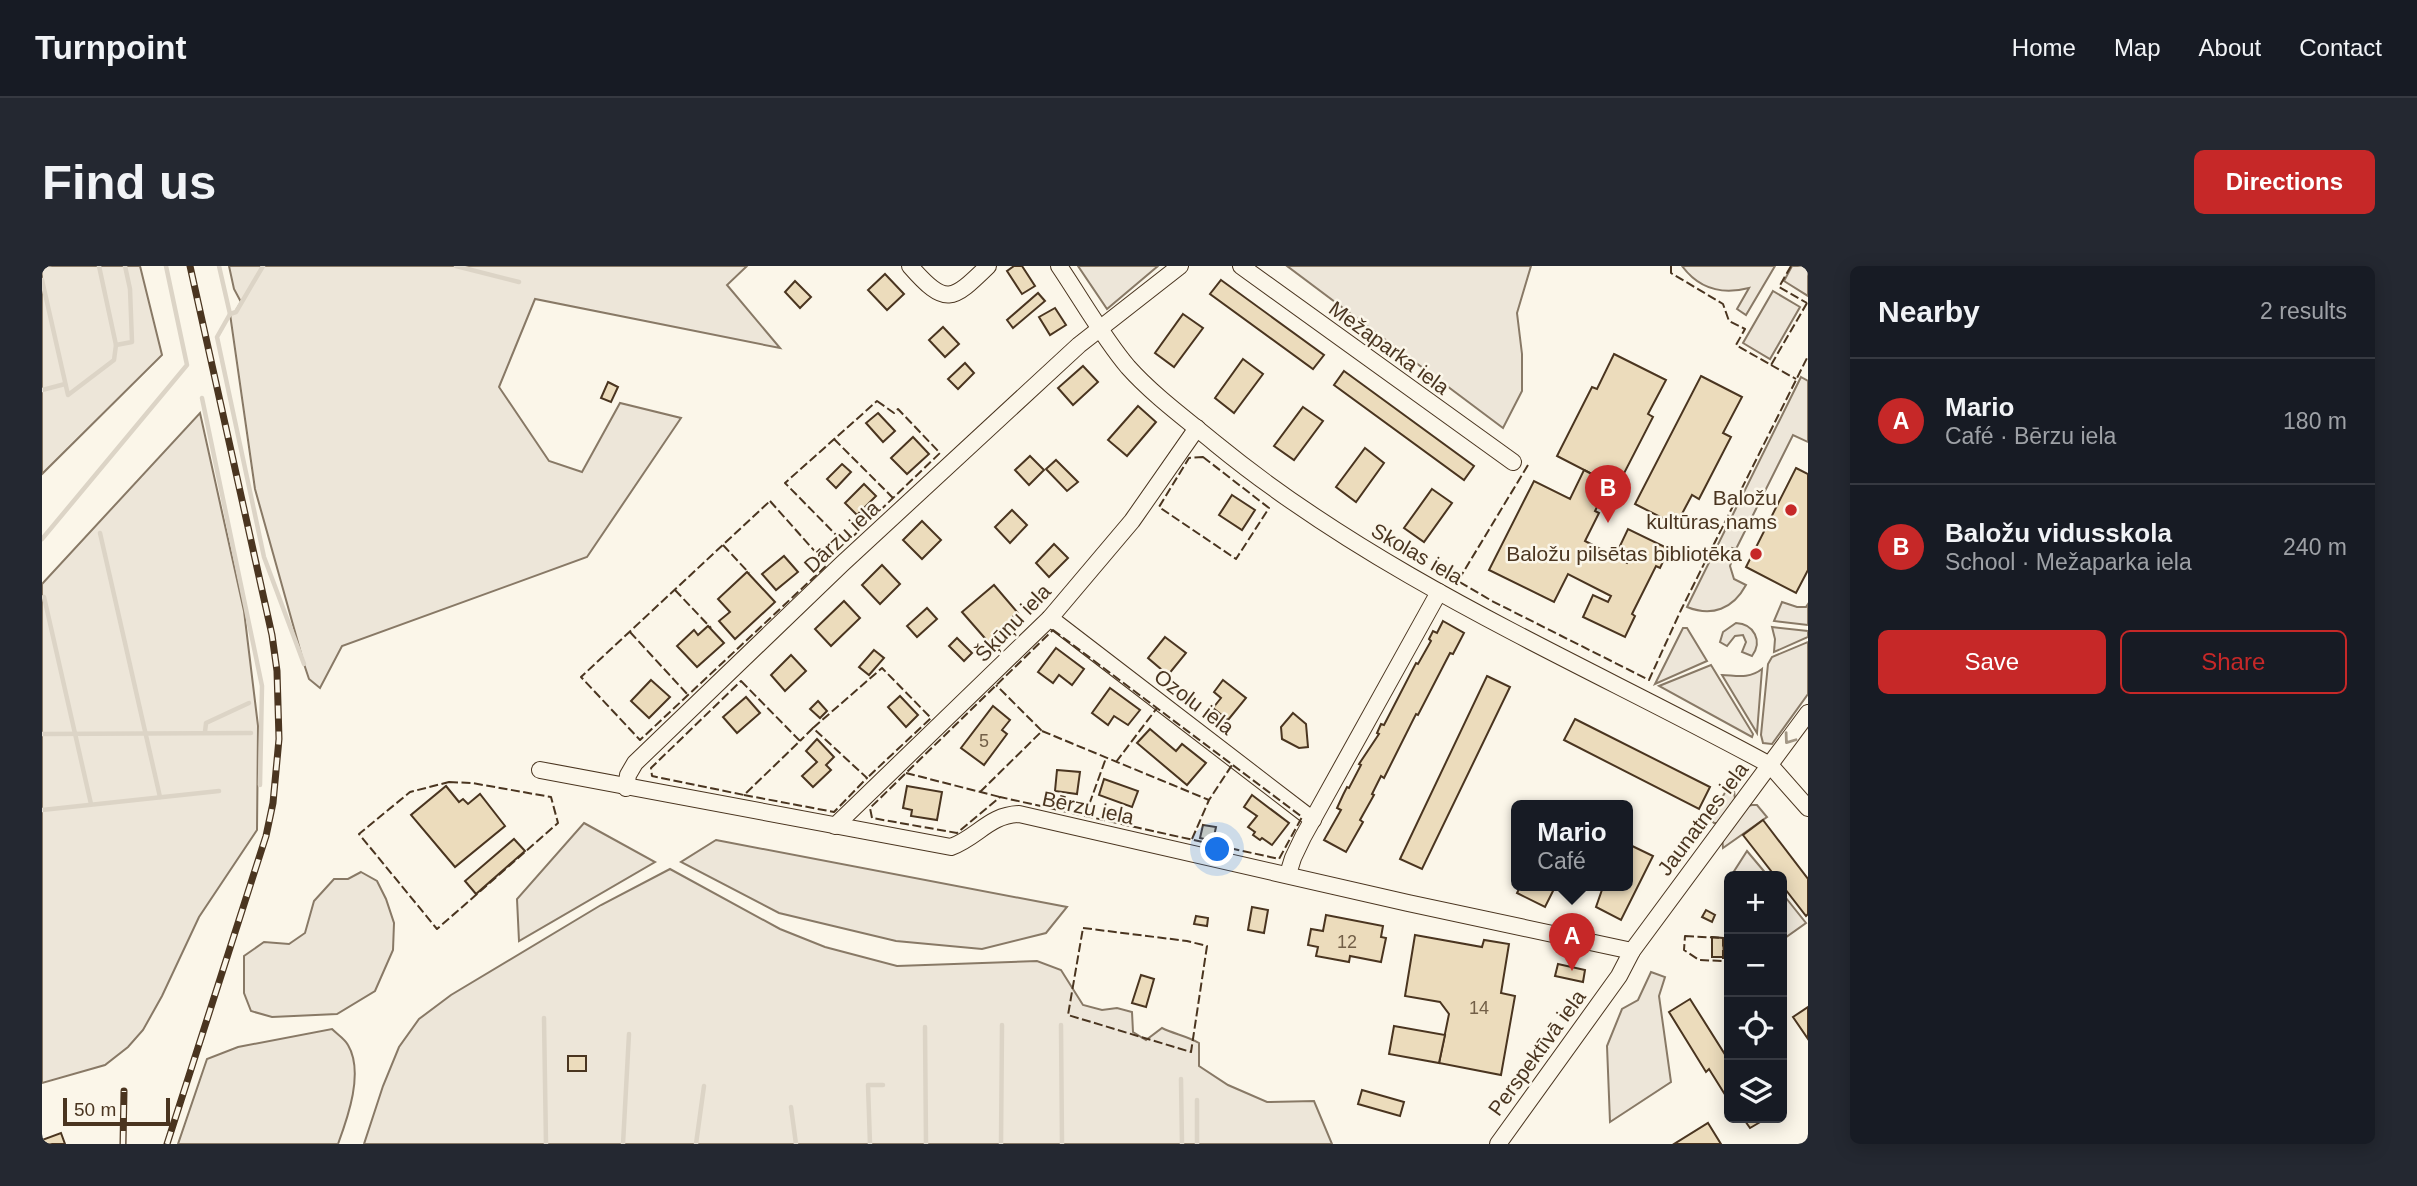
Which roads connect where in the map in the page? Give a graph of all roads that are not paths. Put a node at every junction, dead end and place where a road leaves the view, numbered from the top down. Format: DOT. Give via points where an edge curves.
graph roads {
  1 [pos="910,266"];
  2 [pos="988,266"];
  3 [pos="1059,266"];
  4 [pos="1180,266"];
  5 [pos="1241,266"];
  6 [pos="1101,328"];
  7 [pos="1198,428"];
  8 [pos="1513,462"];
  9 [pos="1439,592"];
  10 [pos="1050,618"];
  11 [pos="1808,713"];
  12 [pos="1770,765"];
  13 [pos="540,770"];
  14 [pos="626,788"];
  15 [pos="1808,808"];
  16 [pos="1313,820"];
  17 [pos="835,826"];
  18 [pos="1288,874"];
  19 [pos="1632,951"];
  20 [pos="1497,1144"];
  1 -- 2 [label="street" via="939,294 950,295 961,292"];
  3 -- 6 [label="street, Skolas iela"];
  4 -- 6 [label="street, Dārzu iela"];
  5 -- 8 [label="street, Mežaparka iela"];
  6 -- 7 [label="street, Skolas iela" via="1126,365"];
  6 -- 14 [label="street, Dārzu iela" via="842,564 635,763"];
  7 -- 9 [label="street, Skolas iela" via="1302,509"];
  7 -- 10 [label="street, Šķūņu iela" via="1132,521"];
  9 -- 12 [label="street, Skolas iela"];
  9 -- 16 [label="street"];
  10 -- 16 [label="street, Ozolu iela"];
  10 -- 17 [label="street, Šķūņu iela"];
  11 -- 12 [label="street, Jaunatnes iela, one-way"];
  12 -- 15 [label="street, Skolas iela"];
  12 -- 19 [label="street, Jaunatnes iela"];
  13 -- 14 [label="street, Bērzu iela"];
  14 -- 17 [label="street, Bērzu iela"];
  16 -- 18 [label="street"];
  17 -- 18 [label="street, Bērzu iela" via="951,847 1004,815 1019,814"];
  18 -- 19 [label="street, Bērzu iela"];
  19 -- 20 [label="street, Perspektīvā iela" via="1619,976"];
}
